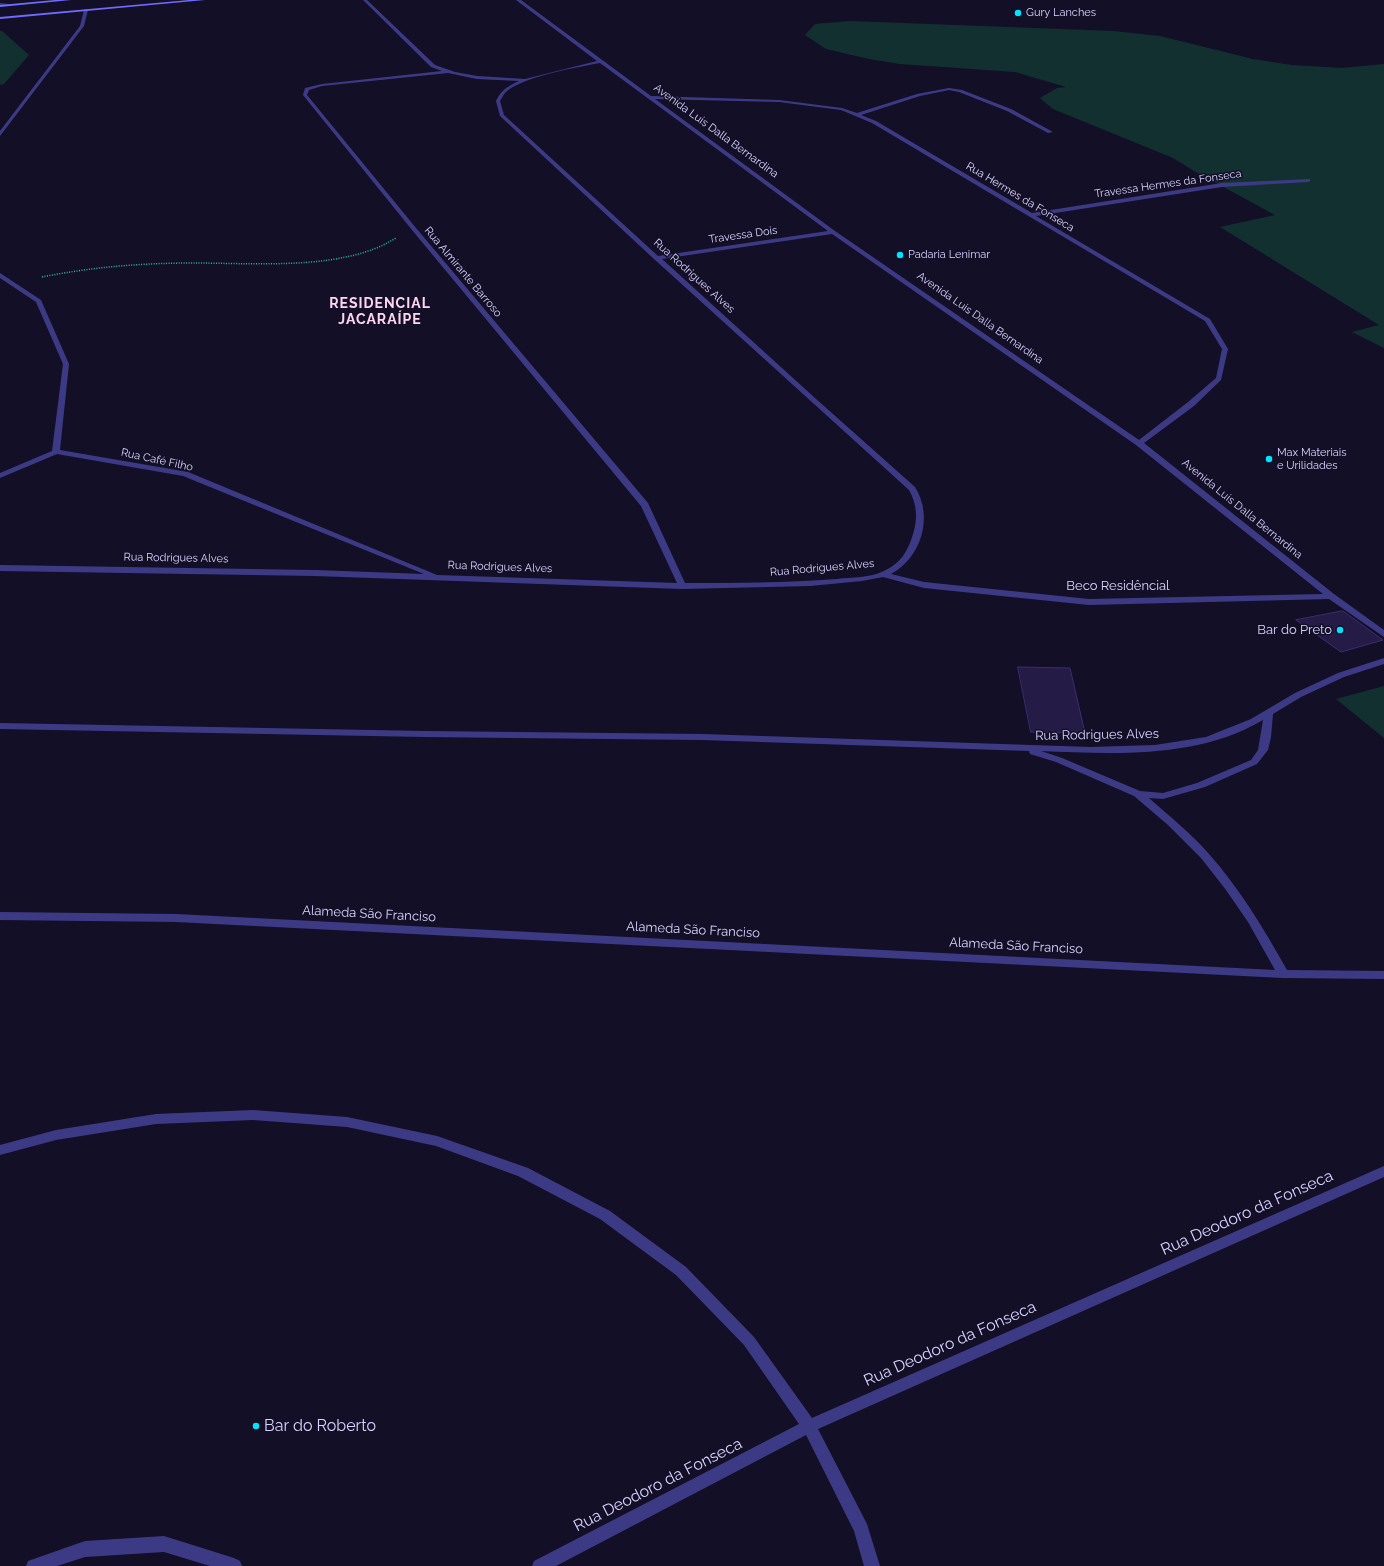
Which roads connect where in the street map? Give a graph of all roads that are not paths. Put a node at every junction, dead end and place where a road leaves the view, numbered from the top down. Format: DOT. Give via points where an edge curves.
graph roads {
  1 [pos="69,0"];
  2 [pos="203,0"];
  3 [pos="365,0"];
  4 [pos="518,0"];
  5 [pos="0,5"];
  6 [pos="14,5"];
  7 [pos="86,10"];
  8 [pos="0,18"];
  9 [pos="602,61"];
  10 [pos="447,72"];
  11 [pos="526,81"];
  12 [pos="650,97"];
  13 [pos="856,115"];
  14 [pos="1050,132"];
  15 [pos="0,134"];
  16 [pos="1308,180"];
  17 [pos="1031,215"];
  18 [pos="833,232"];
  19 [pos="656,258"];
  20 [pos="0,275"];
  21 [pos="1139,443"];
  22 [pos="56,452"];
  23 [pos="0,476"];
  24 [pos="0,568"];
  25 [pos="883,574"];
  26 [pos="439,577"];
  27 [pos="682,586"];
  28 [pos="1331,596"];
  29 [pos="1380,628"];
  30 [pos="1384,634"];
  31 [pos="1384,661"];
  32 [pos="1268,714"];
  33 [pos="0,726"];
  34 [pos="1022,748"];
  35 [pos="1138,794"];
  36 [pos="0,916"];
  37 [pos="1283,974"];
  38 [pos="1384,975"];
  39 [pos="0,1150"];
  40 [pos="1384,1171"];
  41 [pos="809,1426"];
  42 [pos="34,1566"];
  43 [pos="234,1566"];
  44 [pos="540,1566"];
  45 [pos="872,1566"];
  1 -- 6 [label="main road"];
  2 -- 7 [label="main road"];
  3 -- 10 [label="street" via="433,66"];
  4 -- 9 [label="street, Avenida Luis Dalla Bernardina"];
  5 -- 6 [label="street"];
  7 -- 8 [label="main road"];
  7 -- 15 [label="street" via="82,26"];
  9 -- 11 [label="street, Rua Rodrigues Alves"];
  9 -- 12 [label="street, Avenida Luis Dalla Bernardina"];
  10 -- 11 [label="street"];
  10 -- 27 [label="street, Rua Almirante Barroso" via="322,85 308,89 305,95 645,505"];
  11 -- 19 [label="street, Rua Rodrigues Alves" via="511,87 501,95 498,101 502,115"];
  12 -- 13 [label="street, Rua Hermes da Fonseca" via="779,101 842,109"];
  12 -- 18 [label="street, Avenida Luis Dalla Bernardina"];
  13 -- 14 [label="street" via="919,95 949,89 1008,110"];
  13 -- 17 [label="street, Rua Hermes da Fonseca" via="874,122"];
  16 -- 17 [label="street, Travessa Hermes da Fonseca" via="1222,185"];
  17 -- 21 [label="street, Rua Hermes da Fonseca" via="1208,320 1225,349 1219,379 1191,404"];
  18 -- 19 [label="street, Travessa Dois"];
  18 -- 21 [label="street, Avenida Luis Dalla Bernardina"];
  19 -- 25 [label="street, Rua Rodrigues Alves" via="918,497 918,530 909,555 901,565"];
  20 -- 22 [label="street" via="39,301 66,364"];
  21 -- 28 [label="street, Avenida Luis Dalla Bernardina"];
  22 -- 23 [label="street"];
  22 -- 26 [label="street, Rua Café Filho" via="185,474"];
  24 -- 26 [label="street, Rua Rodrigues Alves"];
  25 -- 27 [label="street, Rua Rodrigues Alves" via="857,580 802,584"];
  25 -- 28 [label="street, Beco Residêncial" via="924,585 1089,602"];
  26 -- 27 [label="street, Rua Rodrigues Alves"];
  28 -- 29 [label="street, Avenida Luis Dalla Bernardina"];
  29 -- 30 [label="street, Avenida Luis Dalla Bernardina"];
  31 -- 32 [label="street, Rua Rodrigues Alves" via="1341,675 1298,695"];
  32 -- 34 [label="street, Rua Rodrigues Alves" via="1208,740 1156,748"];
  32 -- 35 [label="street" via="1263,750 1254,762 1201,785 1163,796"];
  33 -- 34 [label="street, Rua Rodrigues Alves" via="702,737"];
  34 -- 35 [label="street" via="1058,760"];
  35 -- 37 [label="street" via="1191,841 1229,886 1259,929"];
  36 -- 37 [label="street, Alameda São Franciso" via="176,918"];
  37 -- 38 [label="street, Alameda São Franciso"];
  39 -- 41 [label="street" via="56,1135 156,1119 253,1115 347,1122 437,1141 523,1172 605,1215 681,1271 749,1341"];
  40 -- 41 [label="street, Rua Deodoro da Fonseca"];
  41 -- 44 [label="street, Rua Deodoro da Fonseca"];
  41 -- 45 [label="street" via="860,1529"];
  42 -- 43 [label="street" via="85,1548 164,1544"];
}
